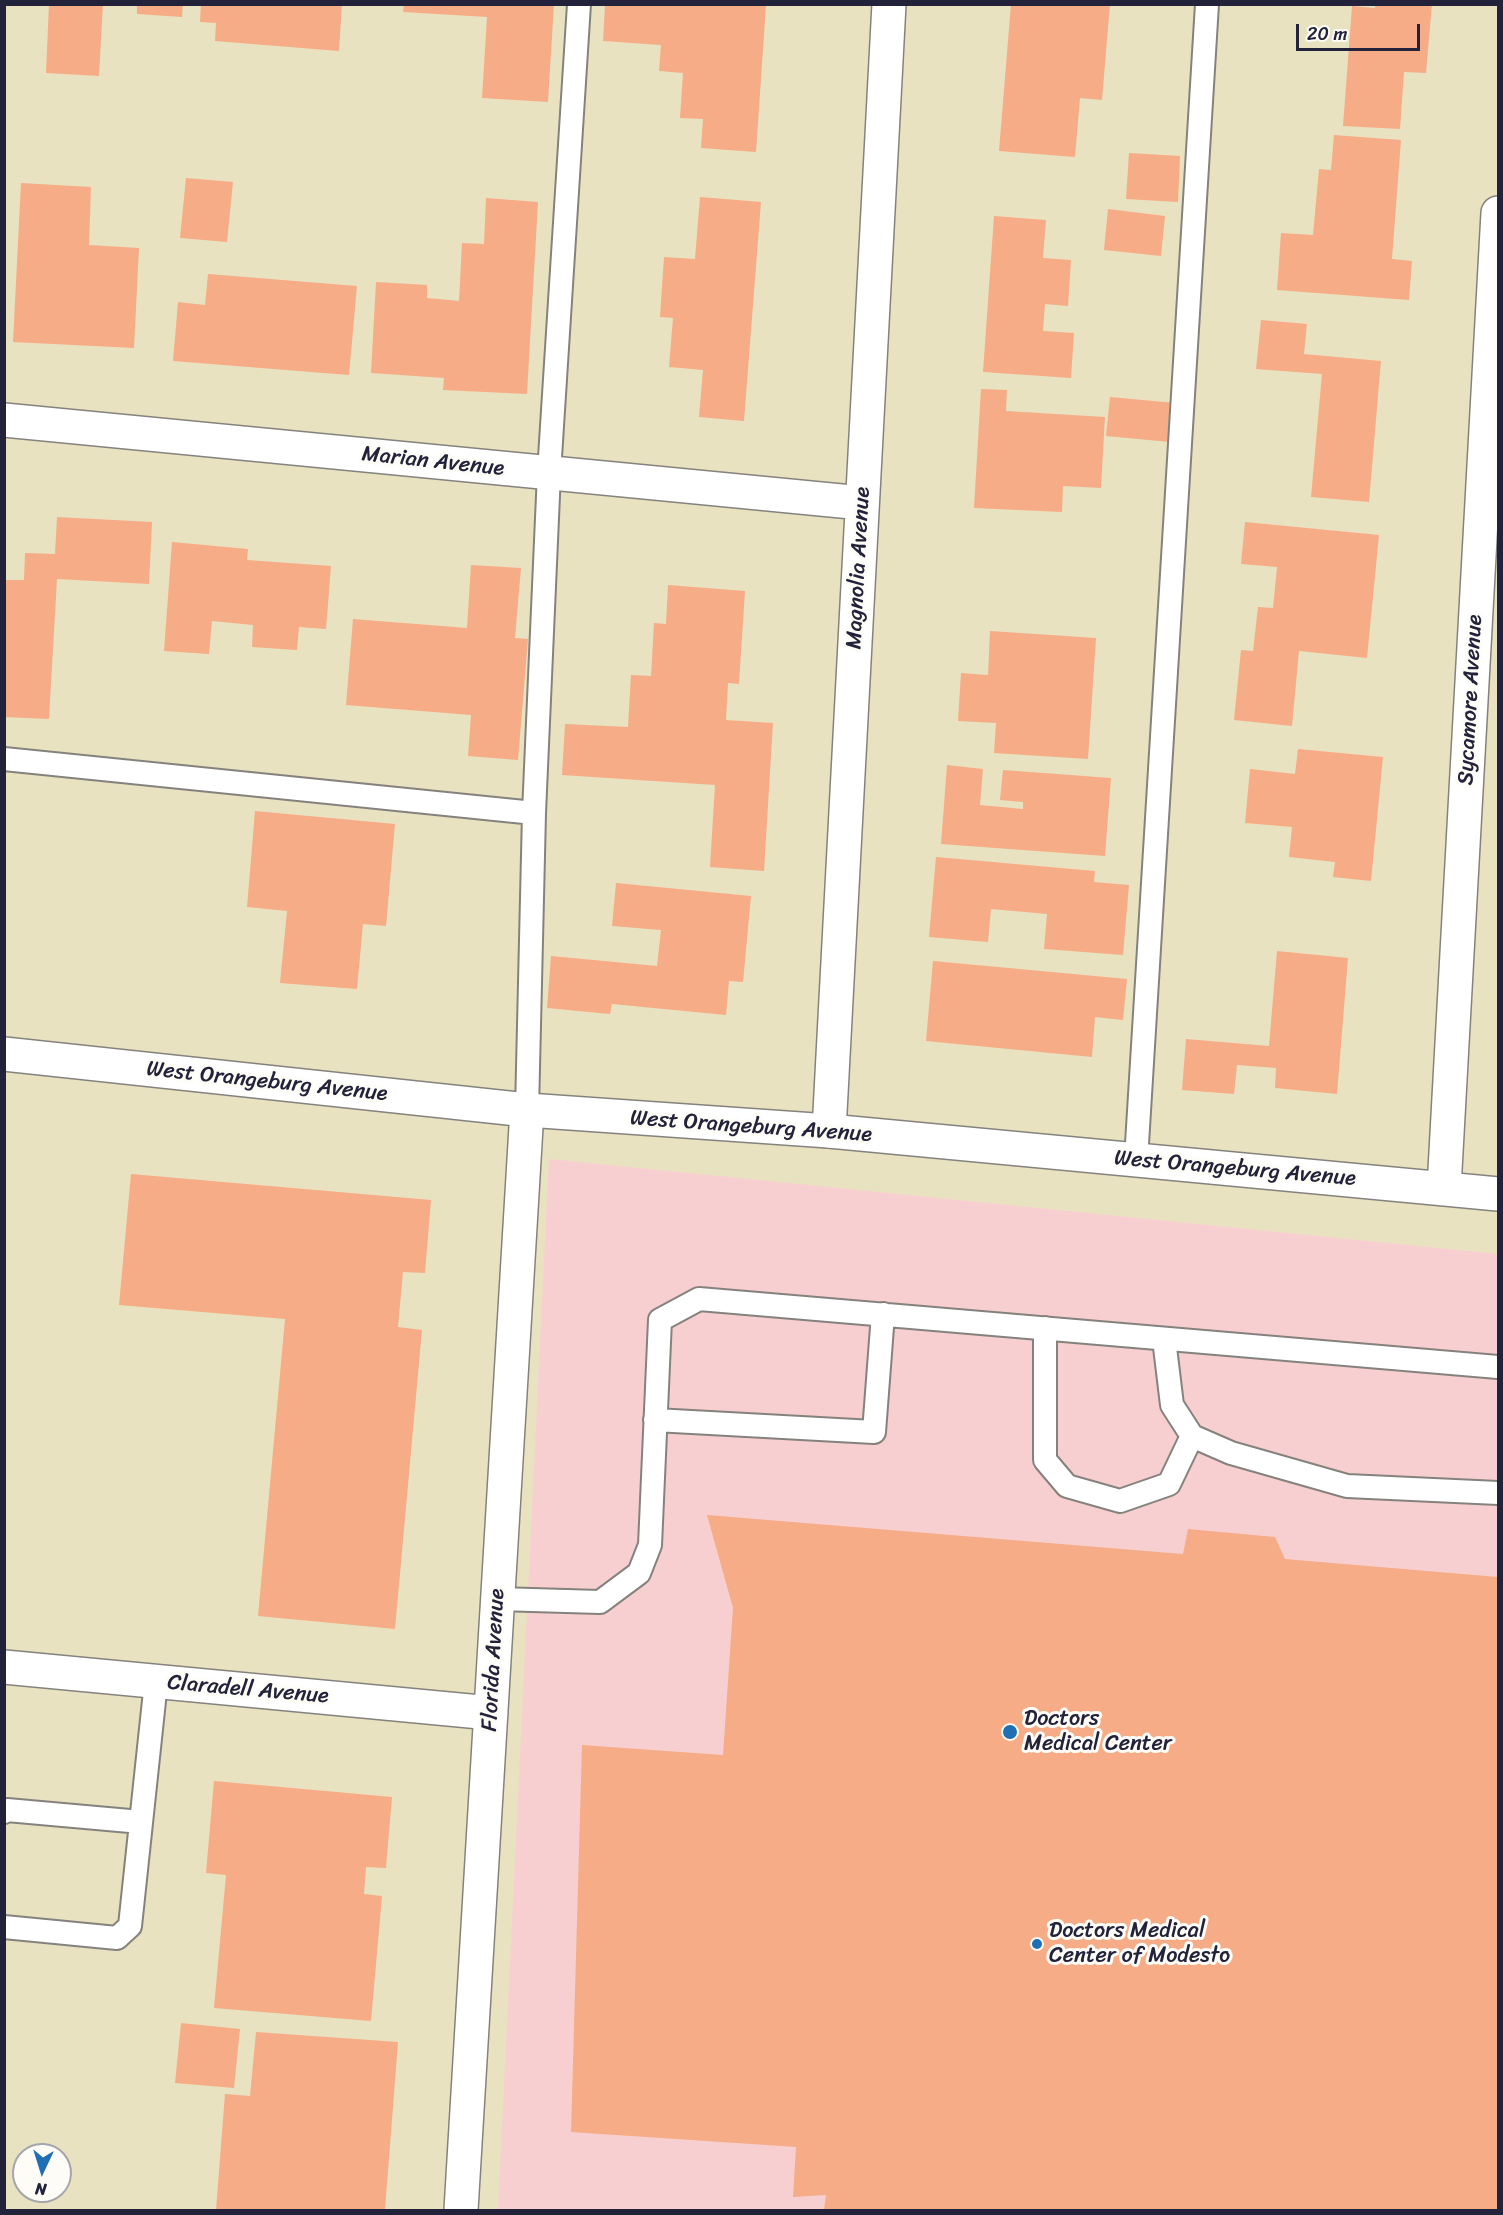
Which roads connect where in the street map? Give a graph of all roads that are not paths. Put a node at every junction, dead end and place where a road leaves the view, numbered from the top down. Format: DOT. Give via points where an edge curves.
graph roads {
  1 [pos="579,4"];
  2 [pos="889,4"];
  3 [pos="1207,4"];
  4 [pos="1498,213"];
  5 [pos="4,420"];
  6 [pos="549,473"];
  7 [pos="862,503"];
  8 [pos="4,759"];
  9 [pos="534,813"];
  10 [pos="4,1054"];
  11 [pos="527,1110"];
  12 [pos="830,1131"];
  13 [pos="1136,1160"];
  14 [pos="1444,1188"];
  15 [pos="1498,1194"];
  16 [pos="883,1314"];
  17 [pos="1045,1328"];
  18 [pos="1164,1339"];
  19 [pos="1498,1367"];
  20 [pos="656,1420"];
  21 [pos="1192,1436"];
  22 [pos="1498,1493"];
  23 [pos="498,1599"];
  24 [pos="4,1667"];
  25 [pos="156,1682"];
  26 [pos="491,1713"];
  27 [pos="4,1812"];
  28 [pos="141,1822"];
  29 [pos="4,1927"];
  30 [pos="461,2211"];
  1 -- 6 [label="lane"];
  2 -- 7 [label="street, Magnolia Avenue"];
  3 -- 13 [label="lane"];
  4 -- 14 [label="street, Sycamore Avenue"];
  5 -- 6 [label="street, Marian Avenue"];
  6 -- 7 [label="street, Marian Avenue"];
  6 -- 9 [label="lane"];
  7 -- 12 [label="street, Magnolia Avenue"];
  8 -- 9 [label="lane"];
  9 -- 11 [label="lane"];
  10 -- 11 [label="street, West Orangeburg Avenue"];
  11 -- 12 [label="street, West Orangeburg Avenue"];
  11 -- 23 [label="street, Florida Avenue"];
  12 -- 13 [label="street, West Orangeburg Avenue"];
  13 -- 14 [label="street, West Orangeburg Avenue"];
  14 -- 15 [label="street, West Orangeburg Avenue"];
  16 -- 17 [label="lane"];
  16 -- 20 [label="lane" via="699,1299 660,1320"];
  16 -- 20 [label="lane" via="874,1432"];
  17 -- 18 [label="lane"];
  17 -- 21 [label="lane" via="1045,1460 1067,1486 1120,1501 1169,1484"];
  18 -- 19 [label="lane"];
  18 -- 21 [label="lane" via="1172,1405"];
  20 -- 23 [label="lane" via="650,1545 639,1573 600,1602"];
  21 -- 22 [label="lane" via="1231,1453 1347,1486"];
  23 -- 26 [label="street, Florida Avenue"];
  24 -- 25 [label="street, Claradell Avenue"];
  25 -- 26 [label="street, Claradell Avenue"];
  25 -- 28 [label="lane"];
  26 -- 30 [label="street, Florida Avenue"];
  27 -- 28 [label="lane"];
  28 -- 29 [label="lane" via="130,1926 117,1938"];
}
